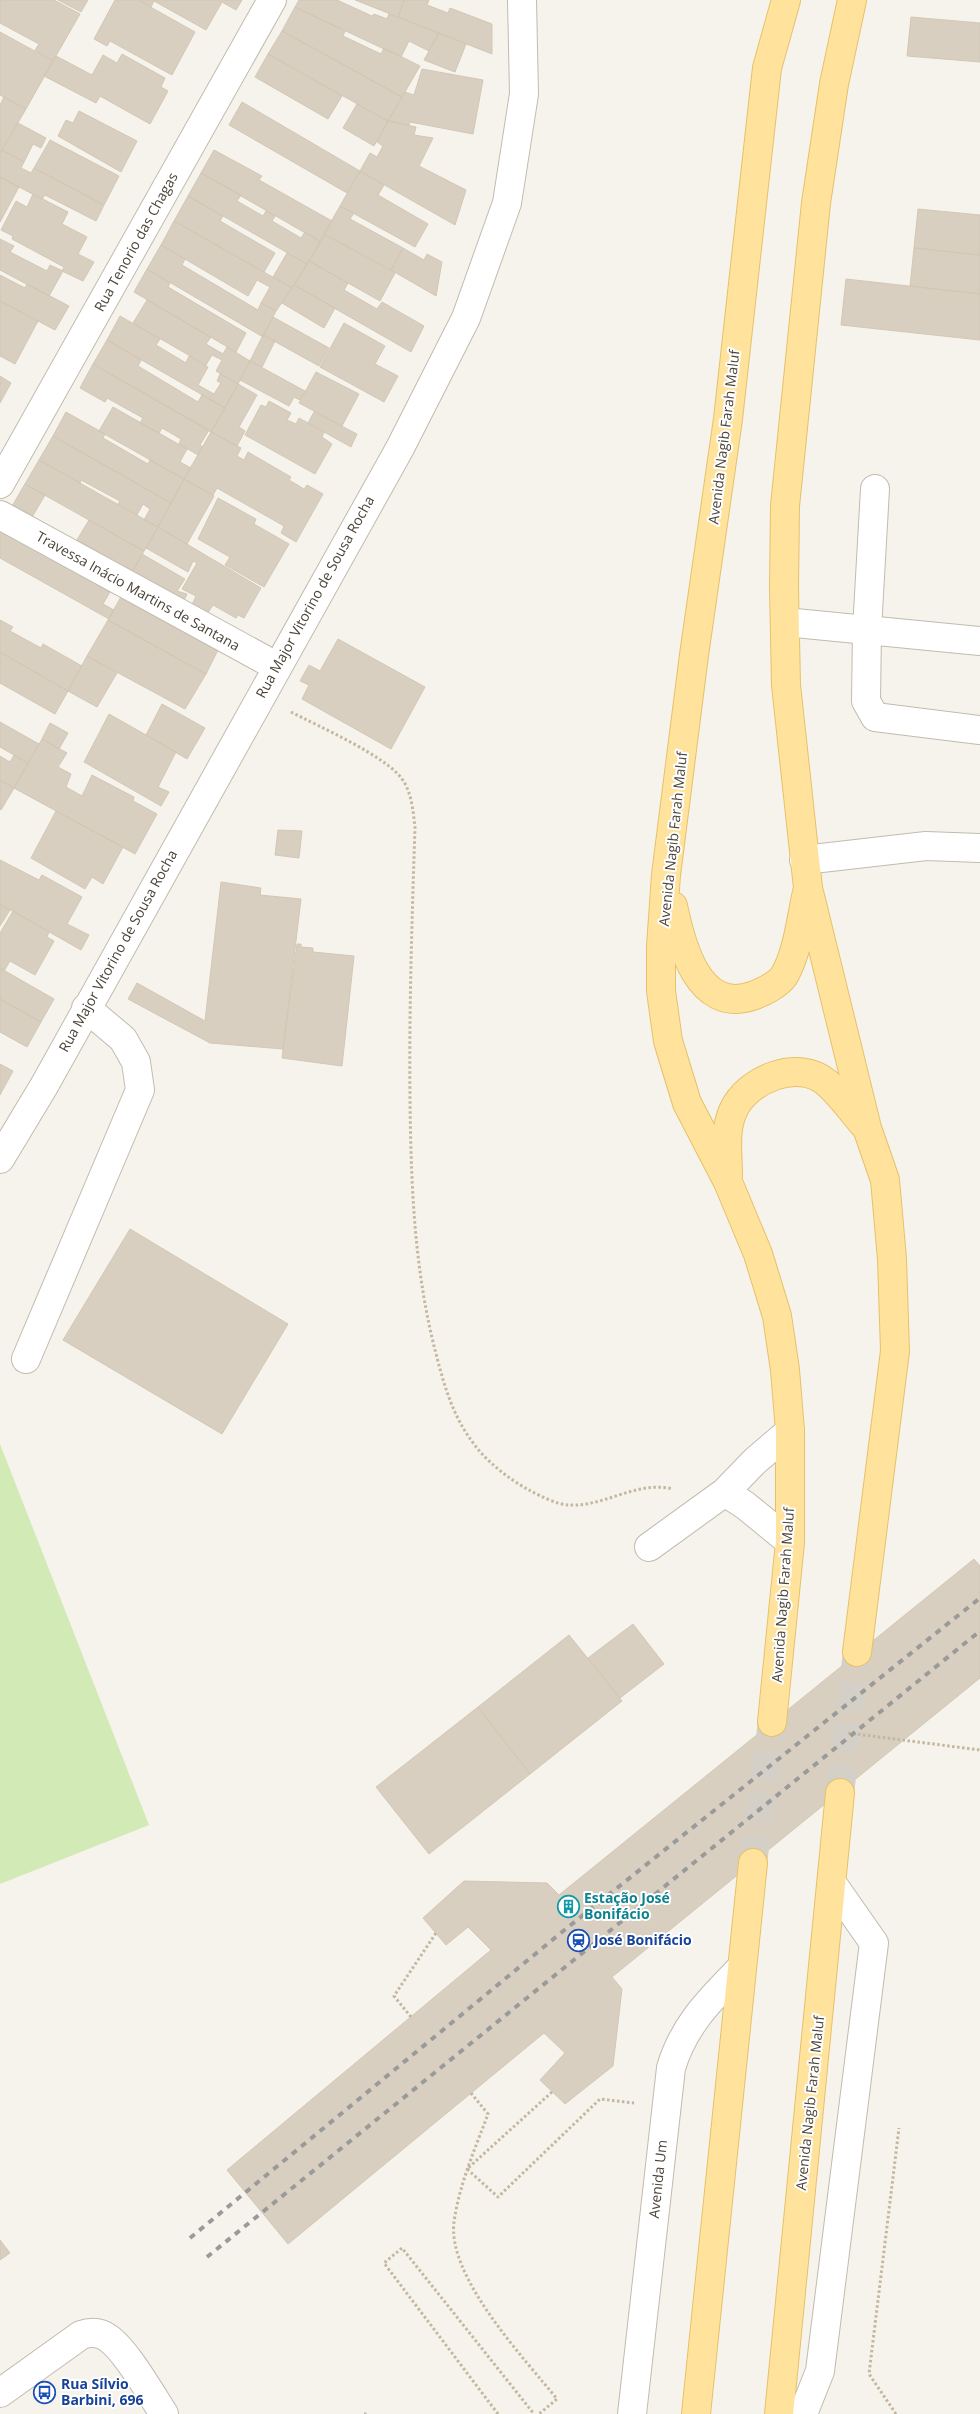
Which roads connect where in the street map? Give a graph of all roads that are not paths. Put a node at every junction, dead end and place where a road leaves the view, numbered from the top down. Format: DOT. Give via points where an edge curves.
graph roads {
  1 [pos="272,0"];
  2 [pos="522,0"];
  3 [pos="786,0"];
  4 [pos="852,0"];
  5 [pos="0,484"];
  6 [pos="875,489"];
  7 [pos="0,515"];
  8 [pos="785,622"];
  9 [pos="867,630"];
  10 [pos="980,641"];
  11 [pos="276,666"];
  12 [pos="980,730"];
  13 [pos="980,848"];
  14 [pos="804,860"];
  15 [pos="666,875"];
  16 [pos="808,888"];
  17 [pos="86,1008"];
  18 [pos="867,1128"];
  19 [pos="0,1159"];
  20 [pos="728,1182"];
  21 [pos="26,1359"];
  22 [pos="790,1431"];
  23 [pos="725,1492"];
  24 [pos="790,1542"];
  25 [pos="649,1547"];
  26 [pos="856,1652"];
  27 [pos="772,1722"];
  28 [pos="840,1792"];
  29 [pos="753,1863"];
  30 [pos="832,1883"];
  31 [pos="742,1967"];
  32 [pos="0,2393"];
  33 [pos="164,2414"];
  34 [pos="632,2414"];
  35 [pos="696,2414"];
  36 [pos="779,2414"];
  37 [pos="803,2414"];
  1 -- 5 [label="street, Rua Tenorio das Chagas"];
  2 -- 11 [label="street, Rua Major Vitorino de Sousa Rocha" via="524,94 507,203 466,318 400,448"];
  3 -- 15 [label="main road, Avenida Nagib Farah Maluf" via="766,68 728,419"];
  4 -- 8 [label="main road" via="834,84 816,203 785,506"];
  6 -- 9 [label="street"];
  7 -- 11 [label="street, Travessa Inácio Martins de Santana"];
  8 -- 9 [label="street"];
  8 -- 14 [label="main road" via="786,685"];
  9 -- 10 [label="street"];
  9 -- 12 [label="street" via="866,701 875,717"];
  11 -- 17 [label="street, Rua Major Vitorino de Sousa Rocha"];
  13 -- 14 [label="street" via="926,846"];
  14 -- 16 [label="main road"];
  15 -- 16 [label="main road" via="680,941 697,977 712,992 744,999 761,993 783,978"];
  15 -- 20 [label="main road, Avenida Nagib Farah Maluf" via="661,991 668,1041 687,1103"];
  16 -- 18 [label="main road"];
  17 -- 19 [label="street, Rua Major Vitorino de Sousa Rocha"];
  17 -- 21 [label="street" via="123,1039 136,1062 140,1090"];
  18 -- 20 [label="main road" via="827,1082 808,1072 786,1072 765,1079 743,1094 732,1112 728,1137"];
  18 -- 26 [label="main road" via="885,1180 895,1351"];
  20 -- 22 [label="main road, Avenida Nagib Farah Maluf" via="758,1254 777,1316"];
  22 -- 23 [label="street"];
  22 -- 24 [label="main road, Avenida Nagib Farah Maluf"];
  23 -- 24 [label="street"];
  23 -- 25 [label="street"];
  24 -- 27 [label="main road, Avenida Nagib Farah Maluf"];
  28 -- 30 [label="main road, Avenida Nagib Farah Maluf"];
  29 -- 31 [label="main road"];
  30 -- 36 [label="main road, Avenida Nagib Farah Maluf"];
  30 -- 37 [label="street" via="874,1943 820,2371"];
  31 -- 34 [label="street, Avenida Um" via="702,2009 678,2046 671,2068"];
  31 -- 35 [label="main road"];
  32 -- 33 [label="street" via="90,2332 107,2337 118,2348"];
}
